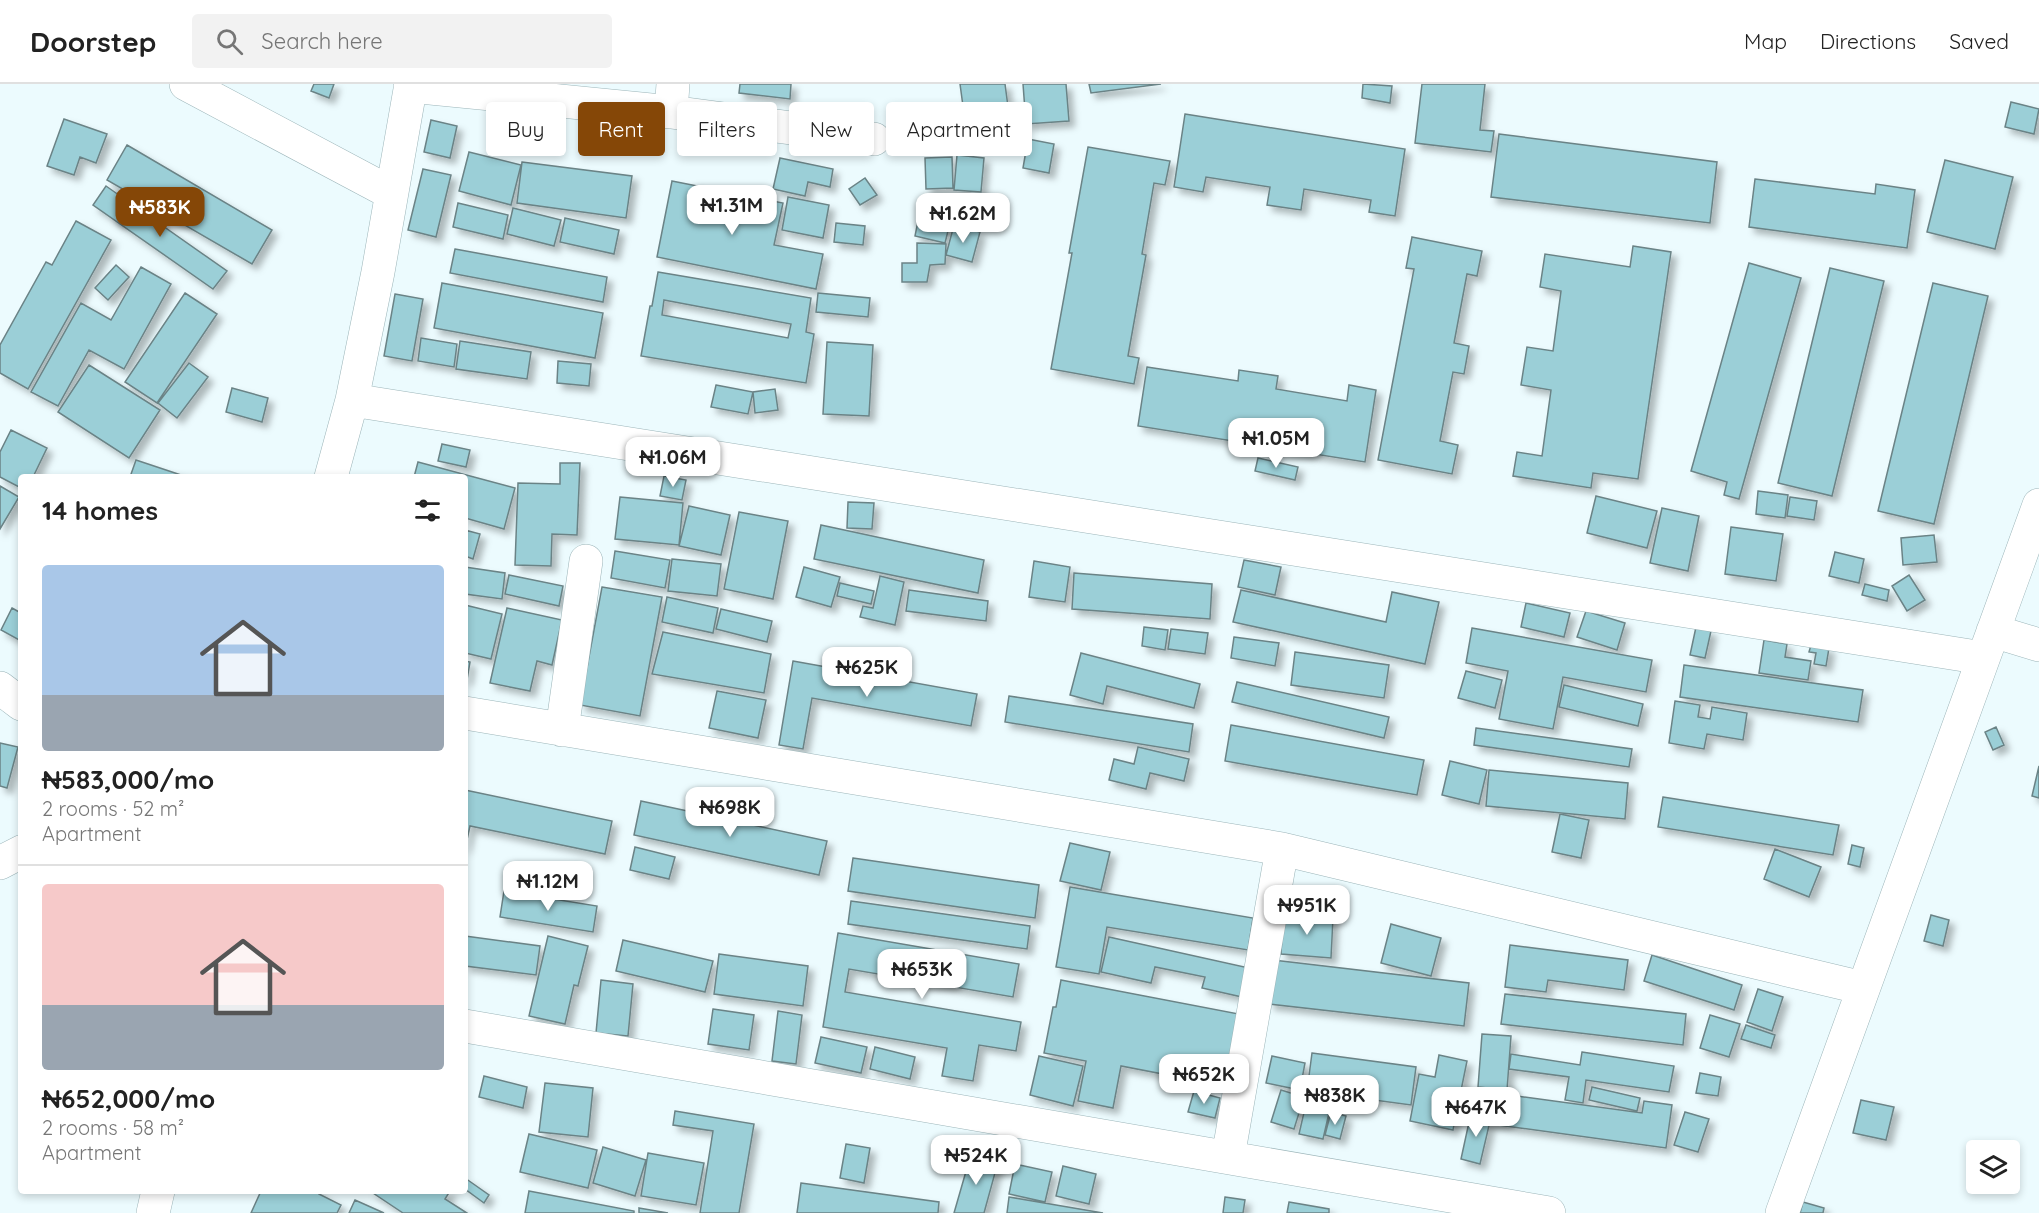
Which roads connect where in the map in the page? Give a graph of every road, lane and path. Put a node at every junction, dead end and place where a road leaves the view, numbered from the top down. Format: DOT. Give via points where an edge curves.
graph roads {
  1 [pos="186,84"];
  2 [pos="410,85"];
  3 [pos="672,98"];
  4 [pos="789,122"];
  5 [pos="392,194"];
  6 [pos="352,400"];
  7 [pos="332,474"];
  8 [pos="2039,505"];
  9 [pos="586,561"];
  10 [pos="1988,644"];
  11 [pos="2039,645"];
  12 [pos="0,688"];
  13 [pos="18,702"];
  14 [pos="468,714"];
  15 [pos="562,730"];
  16 [pos="1282,849"];
  17 [pos="18,853"];
  18 [pos="0,862"];
  19 [pos="1863,988"];
  20 [pos="468,1027"];
  21 [pos="1228,1157"];
  22 [pos="157,1194"];
  23 [pos="153,1213"];
  24 [pos="1549,1213"];
  25 [pos="1782,1213"];
  1 -- 5 [label="street"];
  2 -- 3 [label="street"];
  2 -- 5 [label="street"];
  3 -- 4 [label="street"];
  5 -- 6 [label="street"];
  6 -- 7 [label="street"];
  6 -- 10 [label="street"];
  8 -- 10 [label="street"];
  9 -- 15 [label="street"];
  10 -- 11 [label="street"];
  10 -- 19 [label="street"];
  12 -- 13 [label="street"];
  14 -- 15 [label="street"];
  15 -- 16 [label="street"];
  16 -- 19 [label="street"];
  16 -- 21 [label="street"];
  17 -- 18 [label="street"];
  19 -- 25 [label="street"];
  20 -- 21 [label="street"];
  21 -- 24 [label="street"];
  22 -- 23 [label="street"];
}
